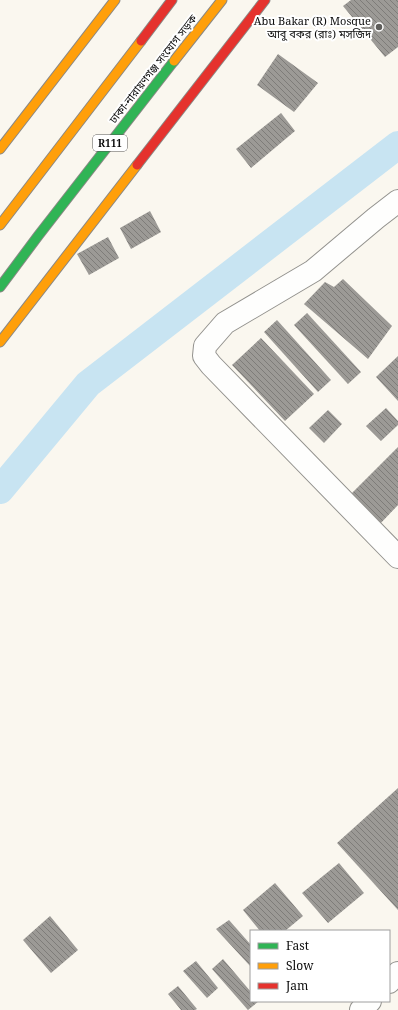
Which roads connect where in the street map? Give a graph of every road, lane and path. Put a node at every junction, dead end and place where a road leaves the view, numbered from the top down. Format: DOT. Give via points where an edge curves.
graph roads {
  1 [pos="115,0"];
  2 [pos="172,0"];
  3 [pos="222,0"];
  4 [pos="265,0"];
  5 [pos="0,149"];
  6 [pos="398,202"];
  7 [pos="0,225"];
  8 [pos="0,287"];
  9 [pos="0,342"];
  10 [pos="398,557"];
  11 [pos="398,973"];
  12 [pos="390,981"];
  13 [pos="369,1002"];
  14 [pos="361,1010"];
  1 -- 5 [label="main road"];
  2 -- 7 [label="main road"];
  3 -- 8 [label="main road, ঢাকা-নারায়ণগঞ্জ সংযোগ সড়ক / R111"];
  4 -- 9 [label="main road"];
  6 -- 10 [label="street" via="313,271 225,323 205,346 204,356"];
  11 -- 12 [label="street"];
  13 -- 14 [label="street"];
}
